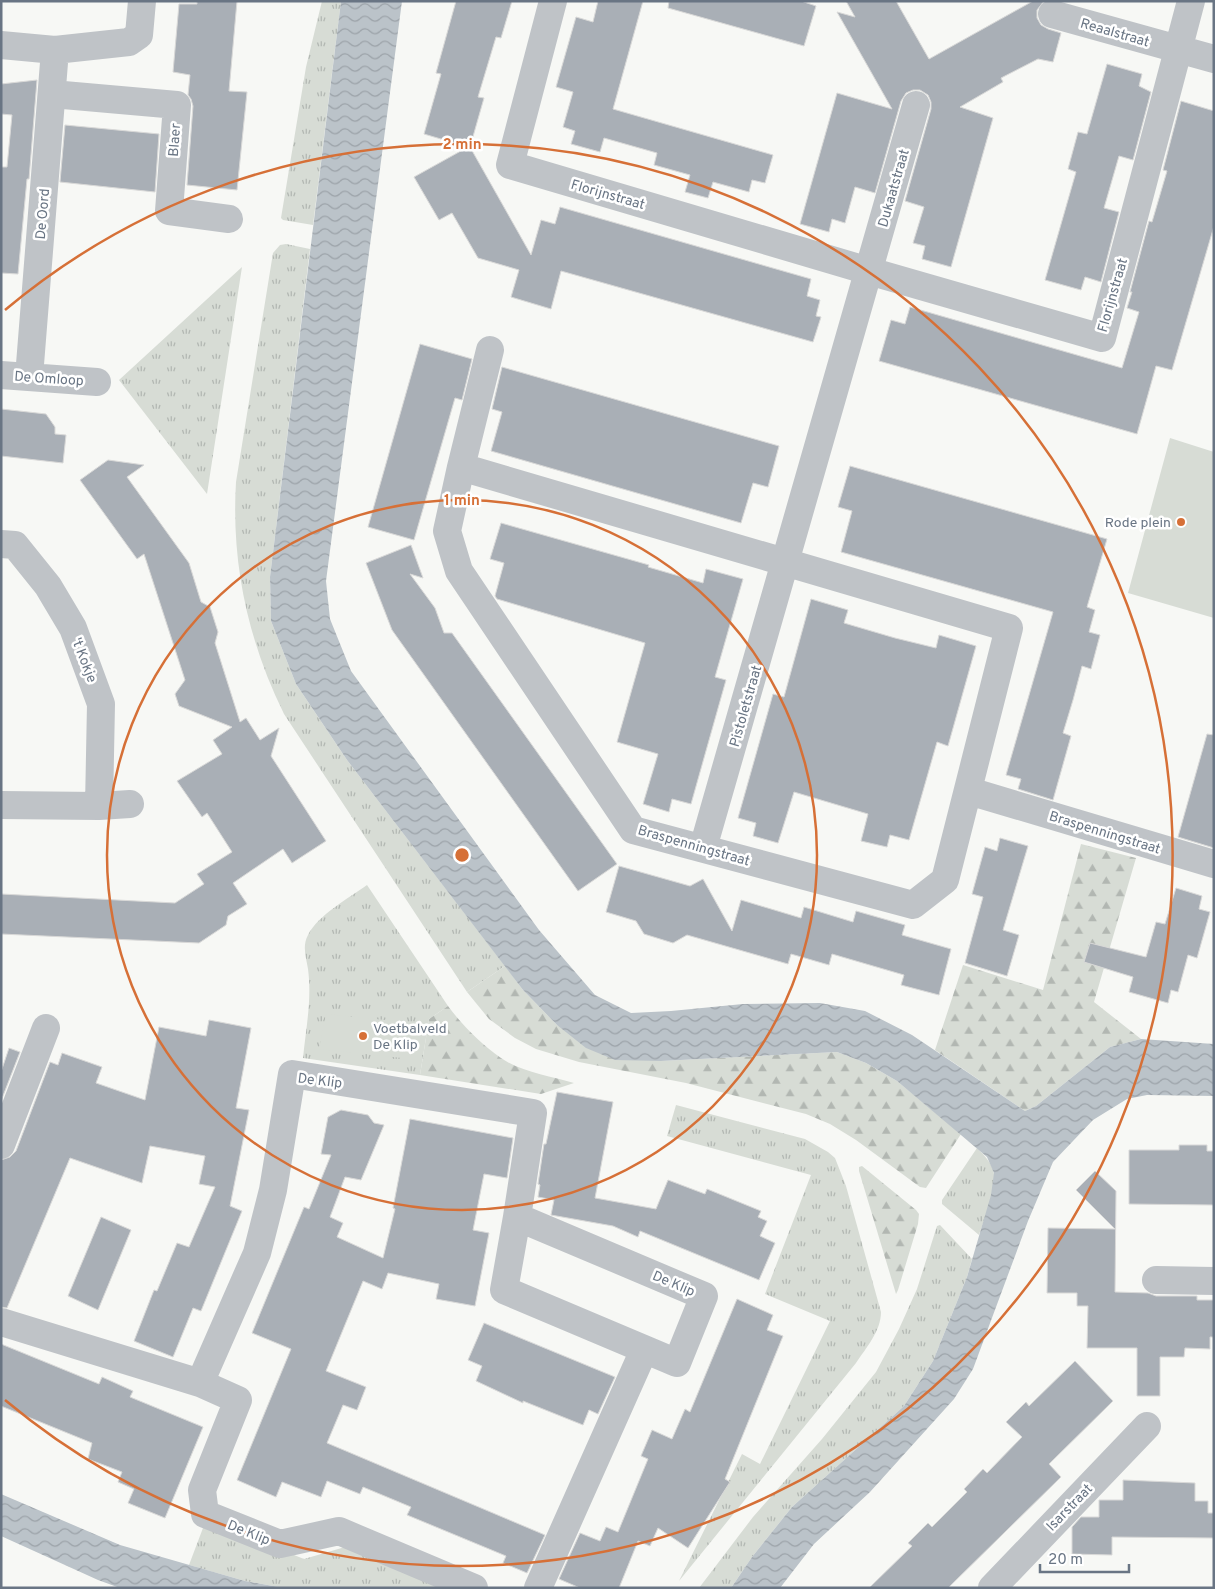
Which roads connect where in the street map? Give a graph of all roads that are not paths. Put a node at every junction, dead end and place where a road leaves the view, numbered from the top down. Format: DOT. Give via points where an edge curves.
graph roads {
  1 [pos="142,1"];
  2 [pos="554,1"];
  3 [pos="1191,1"];
  4 [pos="1052,14"];
  5 [pos="1,45"];
  6 [pos="54,50"];
  7 [pos="1178,50"];
  8 [pos="1214,59"];
  9 [pos="52,94"];
  10 [pos="916,105"];
  11 [pos="229,219"];
  12 [pos="869,271"];
  13 [pos="490,350"];
  14 [pos="1,375"];
  15 [pos="29,377"];
  16 [pos="97,382"];
  17 [pos="461,467"];
  18 [pos="1,544"];
  19 [pos="786,563"];
  20 [pos="969,791"];
  21 [pos="130,804"];
  22 [pos="1,805"];
  23 [pos="99,806"];
  24 [pos="704,848"];
  25 [pos="1214,864"];
  26 [pos="46,1028"];
  27 [pos="1,1145"];
  28 [pos="517,1217"];
  29 [pos="1156,1280"];
  30 [pos="1214,1281"];
  31 [pos="1,1322"];
  32 [pos="644,1350"];
  33 [pos="200,1384"];
  34 [pos="1147,1426"];
  35 [pos="474,1588"];
  36 [pos="538,1588"];
  37 [pos="992,1588"];
  1 -- 6 [label="street" via="139,35 129,42"];
  2 -- 12 [label="street, Florijnstraat" via="510,165"];
  3 -- 7 [label="street, Florijnstraat"];
  4 -- 7 [label="street, Reaalstraat"];
  5 -- 6 [label="street"];
  6 -- 9 [label="street, De Oord"];
  7 -- 8 [label="street"];
  7 -- 12 [label="street, Florijnstraat" via="1102,338"];
  9 -- 11 [label="street, Blaer" via="177,105 169,210"];
  9 -- 15 [label="street, De Oord"];
  10 -- 12 [label="street, Dukaatstraat"];
  12 -- 19 [label="street"];
  13 -- 17 [label="street, Braspenningstraat"];
  14 -- 15 [label="street, De Omloop"];
  15 -- 16 [label="street, De Omloop"];
  17 -- 19 [label="street, Braspenningstraat"];
  17 -- 24 [label="street, Braspenningstraat" via="447,532 459,571 633,830"];
  18 -- 23 [label="street, 't Kokje" via="14,545 48,586 72,628 101,704"];
  19 -- 20 [label="street, Braspenningstraat" via="1009,628"];
  19 -- 24 [label="street, Pistoletstraat"];
  20 -- 24 [label="street, Braspenningstraat" via="945,880 913,905"];
  20 -- 25 [label="street, Braspenningstraat"];
  21 -- 23 [label="street"];
  22 -- 23 [label="street"];
  26 -- 27 [label="street"];
  28 -- 32 [label="street, De Klip" via="504,1290"];
  28 -- 32 [label="street, De Klip" via="704,1296 677,1363"];
  28 -- 33 [label="street, De Klip" via="533,1113 292,1074 273,1190 257,1253"];
  29 -- 30 [label="street"];
  31 -- 33 [label="street, De Klip"];
  32 -- 36 [label="street"];
  33 -- 35 [label="street, De Klip" via="238,1400 202,1490 204,1514 280,1544 339,1531"];
  34 -- 37 [label="street, Isarstraat"];
}
